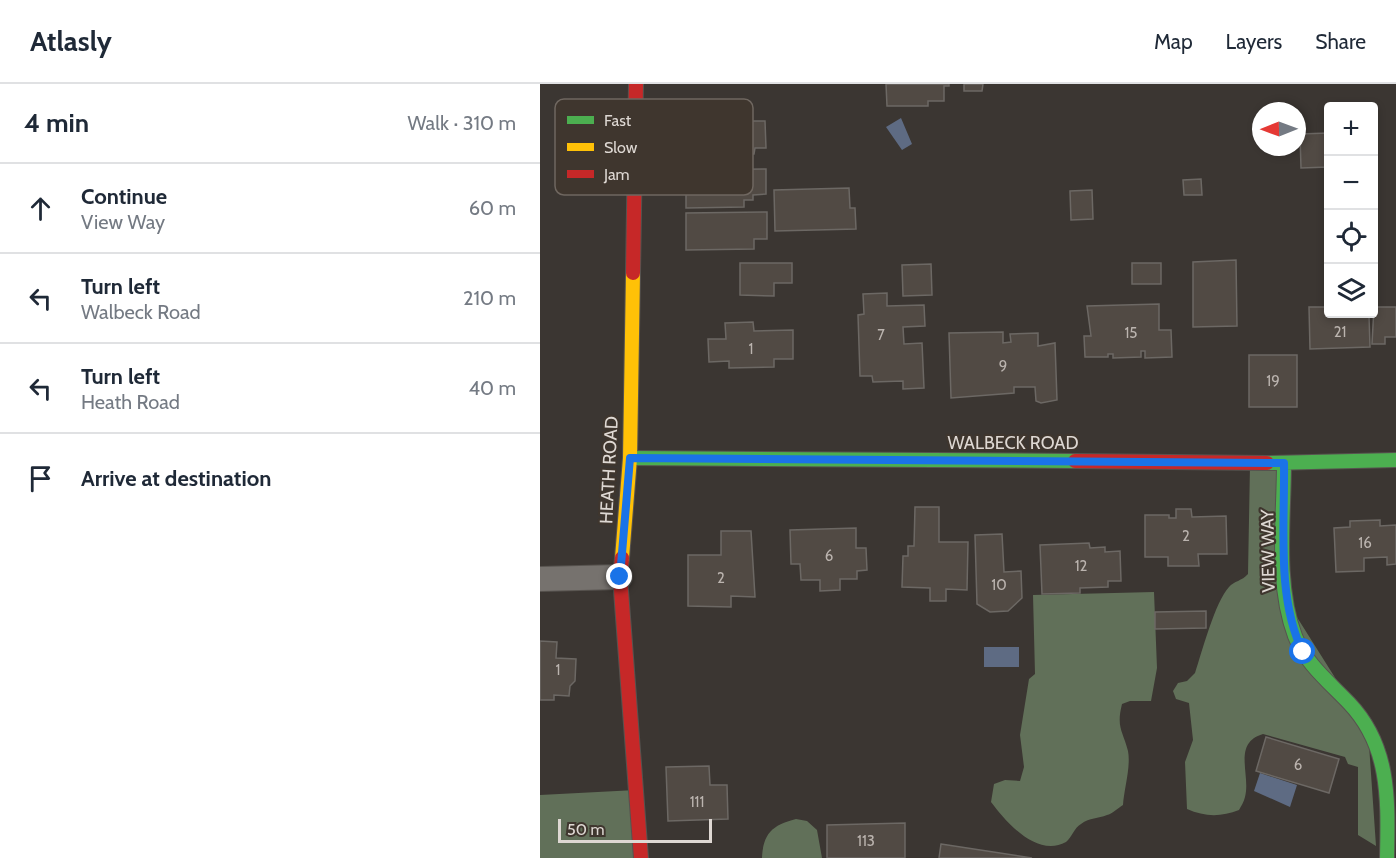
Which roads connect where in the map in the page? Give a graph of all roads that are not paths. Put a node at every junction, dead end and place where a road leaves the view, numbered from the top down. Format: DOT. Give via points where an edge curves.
graph roads {
  1 [pos="636,84"];
  2 [pos="636,99"];
  3 [pos="634,195"];
  4 [pos="630,458"];
  5 [pos="1396,460"];
  6 [pos="1284,463"];
  7 [pos="620,577"];
  8 [pos="540,579"];
  9 [pos="641,858"];
  10 [pos="1387,858"];
  1 -- 2 [label="street, HEATH ROAD"];
  3 -- 4 [label="street, HEATH ROAD"];
  4 -- 6 [label="street, WALBECK ROAD"];
  4 -- 7 [label="street, HEATH ROAD"];
  5 -- 6 [label="street, WALBECK ROAD"];
  6 -- 10 [label="street, VIEW WAY" via="1287,598 1294,635 1314,669 1354,708 1382,751 1387,777"];
  7 -- 8 [label="street"];
  7 -- 9 [label="street, HEATH ROAD"];
}
